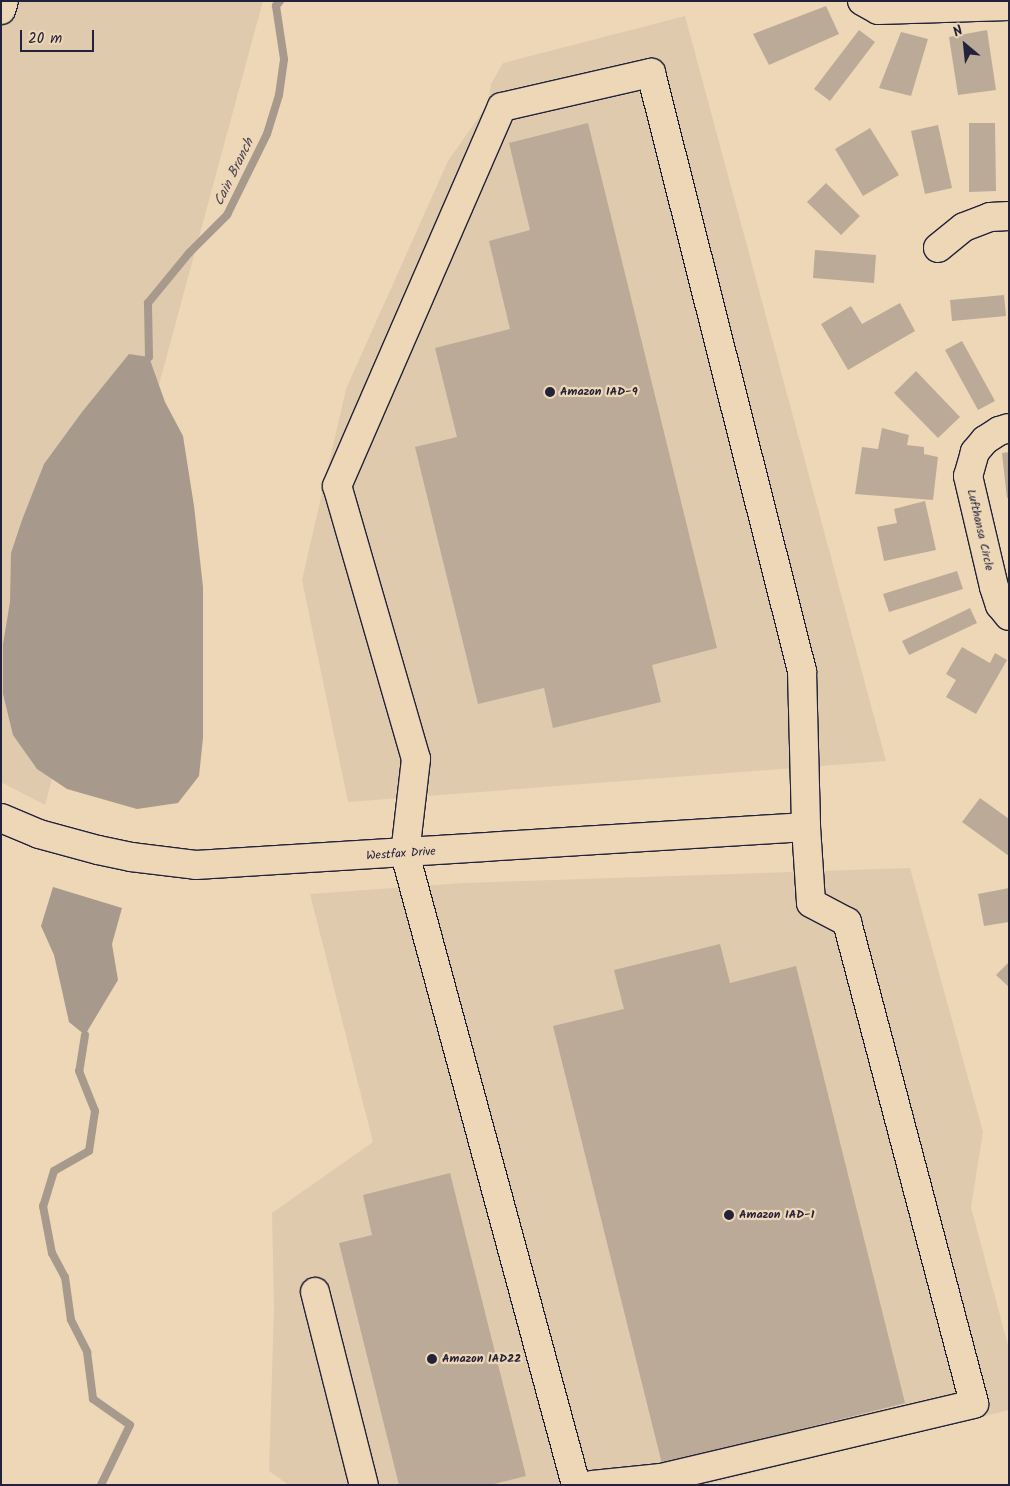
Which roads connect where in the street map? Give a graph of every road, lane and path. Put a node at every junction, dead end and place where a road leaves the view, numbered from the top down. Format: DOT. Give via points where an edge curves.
graph roads {
  1 [pos="4,1"];
  2 [pos="862,1"];
  3 [pos="1009,6"];
  4 [pos="1,10"];
  5 [pos="1009,216"];
  6 [pos="938,248"];
  7 [pos="1009,428"];
  8 [pos="1009,616"];
  9 [pos="1,818"];
  10 [pos="806,827"];
  11 [pos="405,854"];
  12 [pos="315,1292"];
  13 [pos="364,1485"];
  14 [pos="576,1485"];
  15 [pos="592,1485"];
  1 -- 4 [label="street"];
  2 -- 3 [label="street" via="878,10"];
  5 -- 6 [label="street" via="990,217 964,226"];
  7 -- 8 [label="street, Lufthansa Circle" via="999,431 980,446 968,476 994,587 1000,605"];
  9 -- 11 [label="street, Westfax Drive" via="39,834 98,850 196,865"];
  10 -- 11 [label="street, Westfax Drive"];
  10 -- 11 [label="street" via="802,672 651,73 502,107 337,486 416,759"];
  10 -- 15 [label="street" via="811,903 847,922 974,1404 661,1478"];
  11 -- 14 [label="street"];
  12 -- 13 [label="street"];
}
